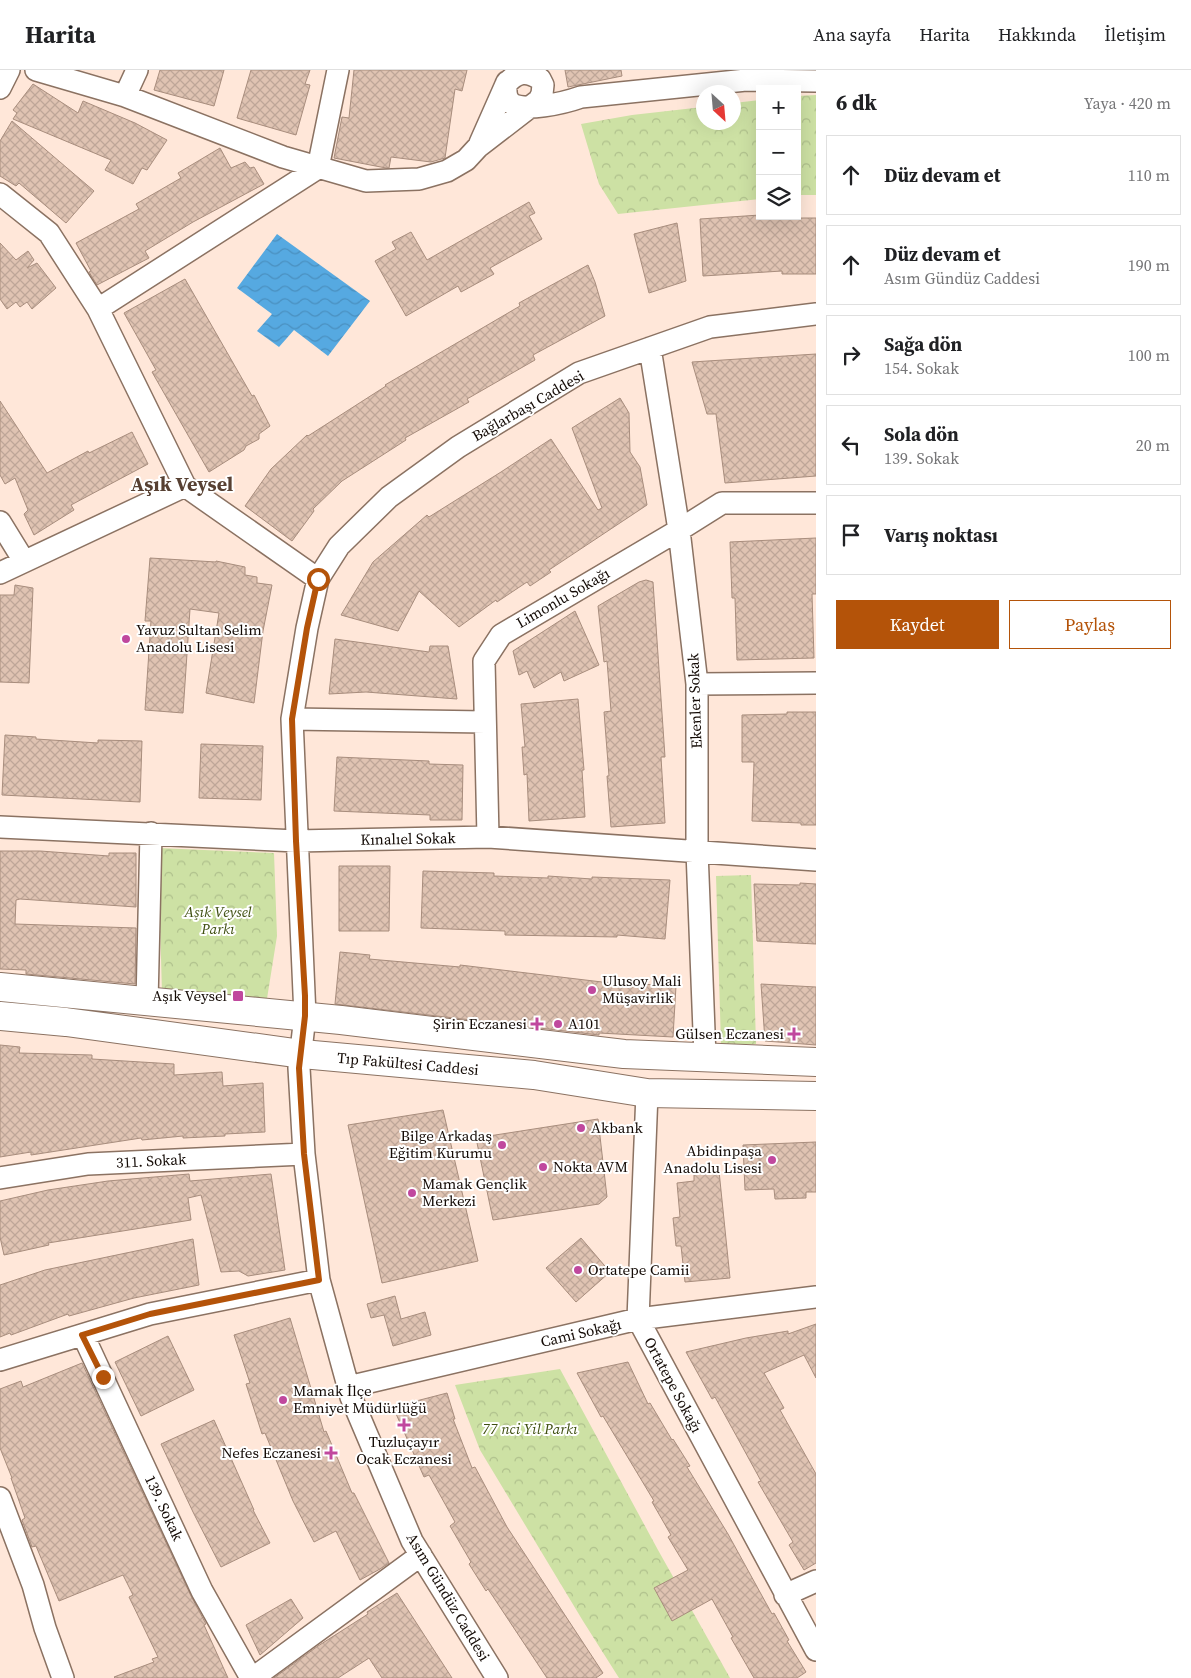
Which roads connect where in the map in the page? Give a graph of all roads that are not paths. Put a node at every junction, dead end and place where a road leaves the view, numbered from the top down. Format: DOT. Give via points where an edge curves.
graph roads {
  1 [pos="9,70"];
  2 [pos="36,70"];
  3 [pos="137,70"];
  4 [pos="338,70"];
  5 [pos="539,74"];
  6 [pos="509,77"];
  7 [pos="816,80"];
  8 [pos="0,88"];
  9 [pos="125,96"];
  10 [pos="581,97"];
  11 [pos="531,106"];
  12 [pos="478,147"];
  13 [pos="318,168"];
  14 [pos="0,194"];
  15 [pos="98,309"];
  16 [pos="816,314"];
  17 [pos="650,348"];
  18 [pos="185,486"];
  19 [pos="816,503"];
  20 [pos="0,522"];
  21 [pos="679,530"];
  22 [pos="24,561"];
  23 [pos="0,573"];
  24 [pos="318,579"];
  25 [pos="816,683"];
  26 [pos="697,684"];
  27 [pos="292,719"];
  28 [pos="485,722"];
  29 [pos="0,827"];
  30 [pos="151,833"];
  31 [pos="488,837"];
  32 [pos="296,841"];
  33 [pos="697,851"];
  34 [pos="816,860"];
  35 [pos="0,988"];
  36 [pos="147,1002"];
  37 [pos="0,1016"];
  38 [pos="305,1016"];
  39 [pos="302,1054"];
  40 [pos="705,1057"];
  41 [pos="816,1062"];
  42 [pos="647,1093"];
  43 [pos="816,1096"];
  44 [pos="304,1154"];
  45 [pos="0,1178"];
  46 [pos="319,1280"];
  47 [pos="816,1297"];
  48 [pos="638,1319"];
  49 [pos="82,1335"];
  50 [pos="0,1360"];
  51 [pos="348,1387"];
  52 [pos="0,1498"];
  53 [pos="421,1555"];
  54 [pos="816,1580"];
  55 [pos="785,1595"];
  56 [pos="816,1650"];
  57 [pos="63,1678"];
  58 [pos="252,1678"];
  59 [pos="497,1678"];
  1 -- 8 [label="street"];
  2 -- 9 [label="street"];
  3 -- 9 [label="street"];
  4 -- 13 [label="street"];
  5 -- 6 [label="street" via="525,72"];
  5 -- 10 [label="street" via="550,86"];
  5 -- 11 [label="street" via="542,94"];
  6 -- 11 [label="street" via="506,93 510,103 523,108"];
  6 -- 12 [label="street"];
  7 -- 10 [label="street" via="746,80"];
  9 -- 13 [label="street"];
  10 -- 11 [label="street" via="559,104"];
  11 -- 12 [label="street"];
  12 -- 13 [label="street" via="466,160 447,171 419,179 366,181"];
  13 -- 15 [label="street"];
  14 -- 15 [label="street" via="49,233"];
  15 -- 18 [label="street"];
  16 -- 17 [label="street, Bağlarbaşı Caddesi" via="710,327"];
  17 -- 21 [label="street, Ekenler Sokak"];
  17 -- 24 [label="street, Bağlarbaşı Caddesi" via="579,373 458,447 389,497 340,546"];
  18 -- 22 [label="street"];
  18 -- 24 [label="street"];
  19 -- 21 [label="street, Limonlu Sokağı" via="722,503"];
  20 -- 22 [label="street"];
  21 -- 26 [label="street, Ekenler Sokak"];
  21 -- 28 [label="street, Limonlu Sokağı" via="501,635 484,661"];
  22 -- 23 [label="street"];
  24 -- 27 [label="street, Asım Gündüz Caddesi"];
  25 -- 26 [label="street"];
  26 -- 33 [label="street, Ekenler Sokak"];
  27 -- 28 [label="street"];
  27 -- 32 [label="street, Asım Gündüz Caddesi"];
  28 -- 31 [label="street, Limonlu Sokağı"];
  29 -- 30 [label="street, Kınalıel Sokak"];
  30 -- 32 [label="street, Kınalıel Sokak"];
  30 -- 36 [label="street"];
  31 -- 32 [label="street, Kınalıel Sokak"];
  31 -- 33 [label="street, Kınalıel Sokak"];
  32 -- 38 [label="street, Asım Gündüz Caddesi"];
  33 -- 34 [label="street, Kınalıel Sokak"];
  33 -- 40 [label="street, Ekenler Sokak"];
  35 -- 36 [label="main road"];
  36 -- 38 [label="main road"];
  37 -- 39 [label="main road, Tıp Fakültesi Caddesi"];
  38 -- 39 [label="street, Asım Gündüz Caddesi"];
  38 -- 40 [label="main road" via="624,1054"];
  39 -- 42 [label="main road, Tıp Fakültesi Caddesi" via="534,1075"];
  39 -- 44 [label="street, Asım Gündüz Caddesi" via="299,1068"];
  40 -- 41 [label="main road"];
  42 -- 43 [label="main road, Tıp Fakültesi Caddesi"];
  42 -- 48 [label="street, Ortatepe Sokağı"];
  44 -- 45 [label="street, 311. Sokak" via="88,1164"];
  44 -- 46 [label="street, Asım Gündüz Caddesi"];
  46 -- 49 [label="street" via="150,1314"];
  46 -- 51 [label="street, Asım Gündüz Caddesi"];
  47 -- 48 [label="street, Cami Sokağı"];
  48 -- 51 [label="street, Cami Sokağı"];
  48 -- 55 [label="street, Ortatepe Sokağı"];
  49 -- 50 [label="street"];
  49 -- 58 [label="street, 139. Sokak" via="202,1591"];
  51 -- 53 [label="street, Asım Gündüz Caddesi" via="412,1541"];
  52 -- 57 [label="street"];
  53 -- 58 [label="street"];
  53 -- 59 [label="street, Asım Gündüz Caddesi"];
  54 -- 55 [label="street"];
  55 -- 56 [label="street, Ortatepe Sokağı"];
}
